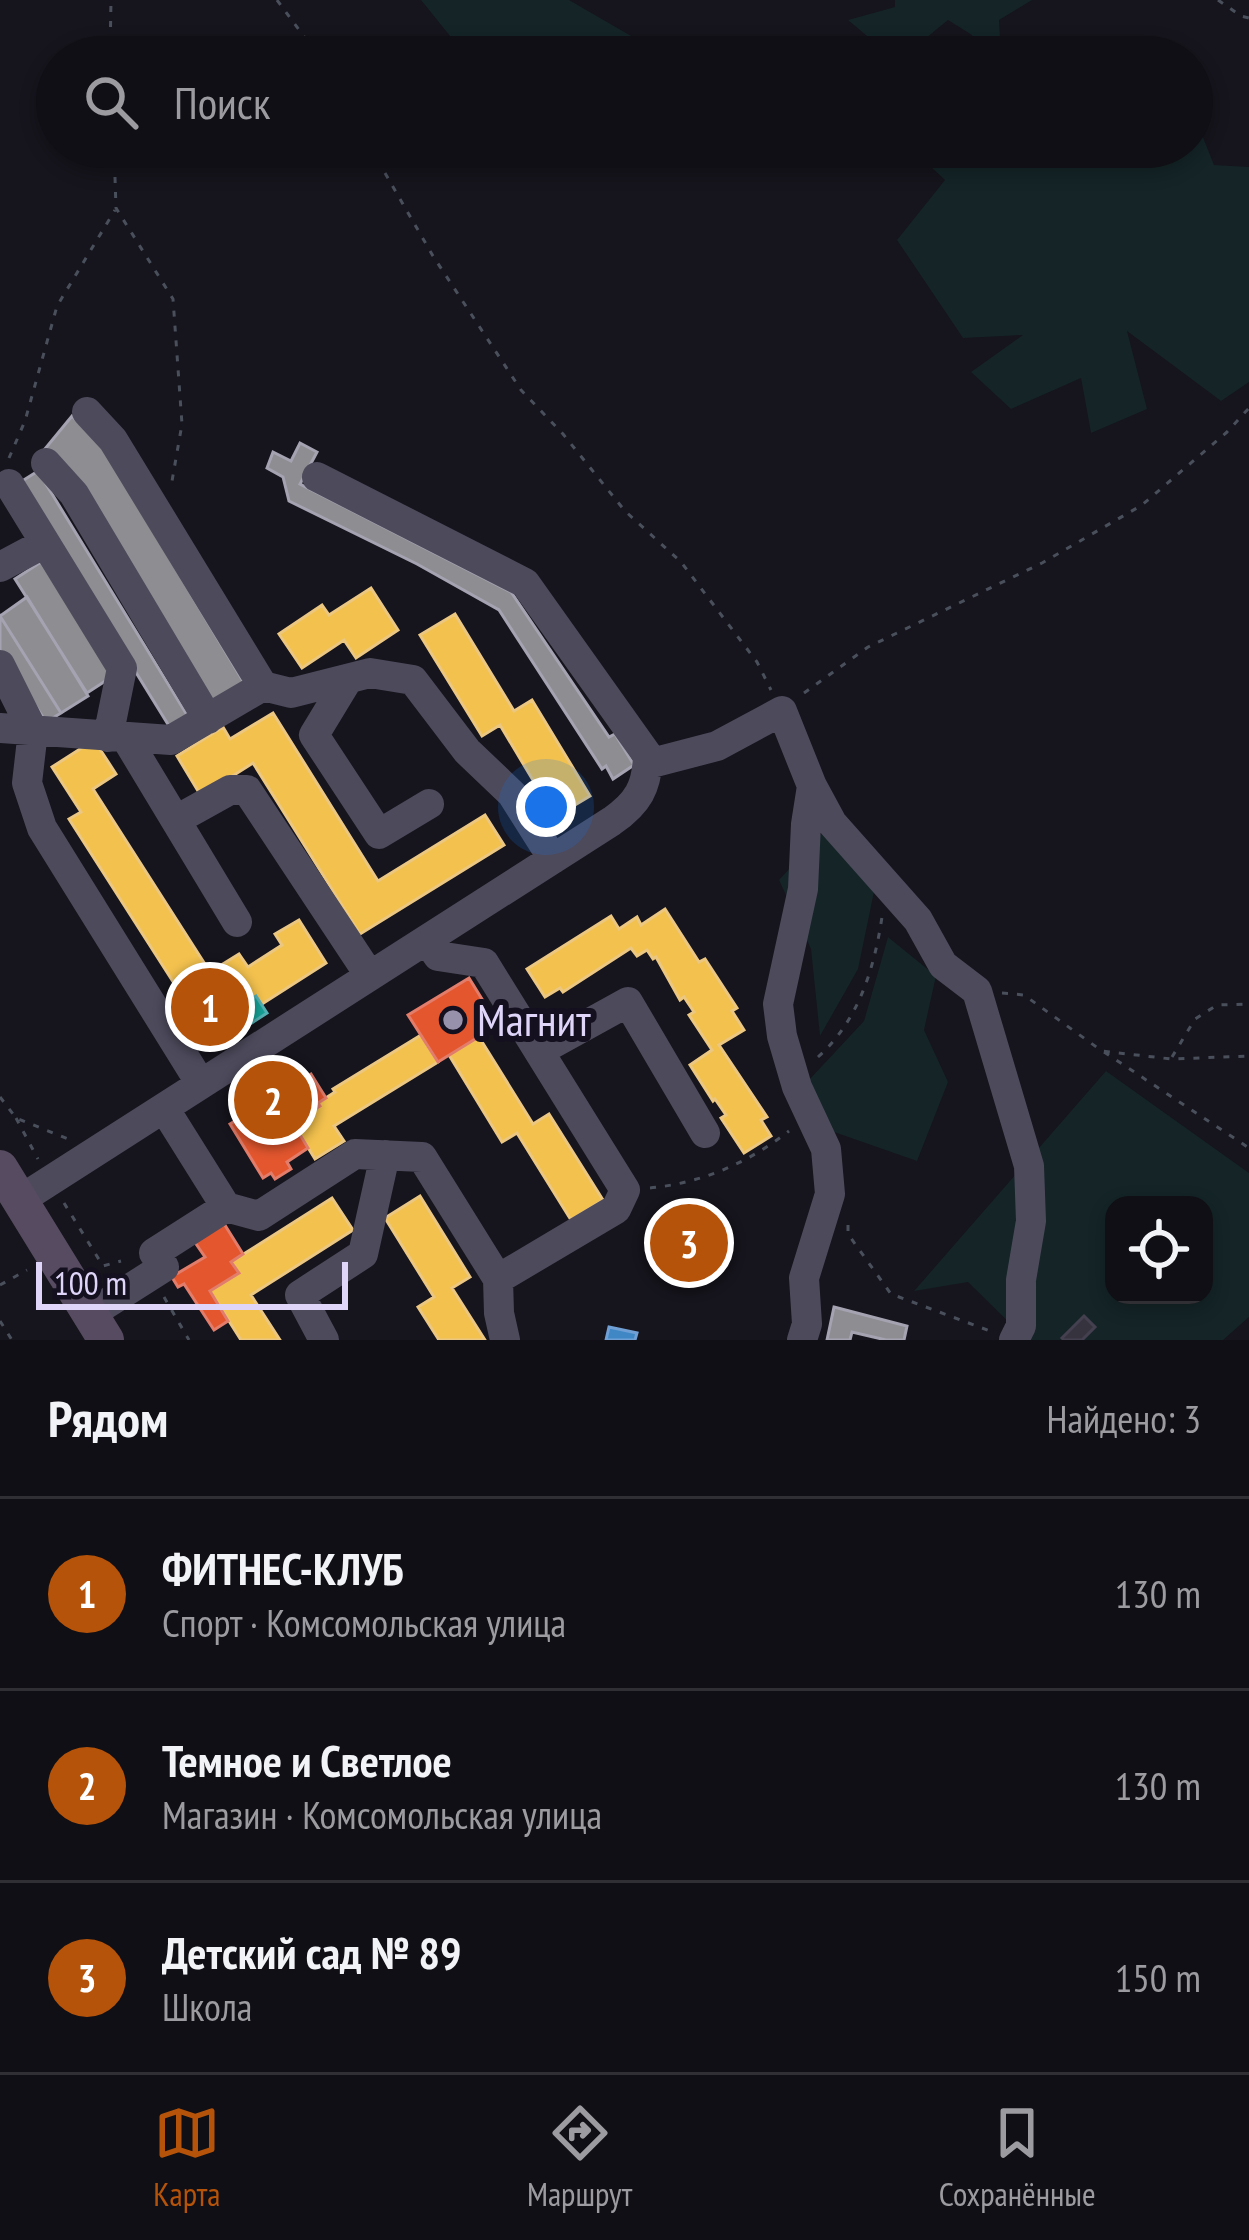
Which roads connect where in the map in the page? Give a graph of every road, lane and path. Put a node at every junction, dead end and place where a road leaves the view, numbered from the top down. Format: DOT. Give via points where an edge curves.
graph roads {
  1 [pos="111,0"];
  2 [pos="277,0"];
  3 [pos="1218,0"];
  4 [pos="1249,18"];
  5 [pos="110,36"];
  6 [pos="304,36"];
  7 [pos="114,168"];
  8 [pos="382,168"];
  9 [pos="116,208"];
  10 [pos="1249,408"];
  11 [pos="87,412"];
  12 [pos="46,463"];
  13 [pos="317,477"];
  14 [pos="9,484"];
  15 [pos="164,523"];
  16 [pos="45,543"];
  17 [pos="0,567"];
  18 [pos="0,665"];
  19 [pos="348,679"];
  20 [pos="263,686"];
  21 [pos="782,711"];
  22 [pos="208,719"];
  23 [pos="0,728"];
  24 [pos="33,731"];
  25 [pos="117,738"];
  26 [pos="648,764"];
  27 [pos="812,786"];
  28 [pos="429,804"];
  29 [pos="176,820"];
  30 [pos="553,860"];
  31 [pos="886,884"];
  32 [pos="238,922"];
  33 [pos="427,940"];
  34 [pos="370,976"];
  35 [pos="977,992"];
  36 [pos="1249,1004"];
  37 [pos="1102,1051"];
  38 [pos="539,1052"];
  39 [pos="1249,1056"];
  40 [pos="1171,1059"];
  41 [pos="201,1084"];
  42 [pos="797,1087"];
  43 [pos="0,1096"];
  44 [pos="164,1108"];
  45 [pos="16,1118"];
  46 [pos="705,1132"];
  47 [pos="1249,1148"];
  48 [pos="97,1151"];
  49 [pos="385,1155"];
  50 [pos="0,1168"];
  51 [pos="625,1190"];
  52 [pos="35,1191"];
  53 [pos="226,1207"];
  54 [pos="849,1216"];
  55 [pos="153,1264"];
  56 [pos="27,1270"];
  57 [pos="498,1279"];
  58 [pos="0,1285"];
  59 [pos="0,1321"];
  60 [pos="98,1327"];
  61 [pos="12,1340"];
  62 [pos="189,1340"];
  63 [pos="324,1340"];
  64 [pos="505,1340"];
  65 [pos="802,1340"];
  66 [pos="1014,1340"];
  1 -- 5 [label="path"];
  2 -- 6 [label="path"];
  3 -- 4 [label="path"];
  7 -- 9 [label="path"];
  8 -- 21 [label="path" via="520,390 681,562 757,662"];
  9 -- 14 [label="path" via="57,306 26,421 8,457"];
  9 -- 15 [label="path" via="173,299 182,424"];
  10 -- 21 [label="path" via="1142,505 868,647"];
  11 -- 15 [label="street"];
  12 -- 22 [label="street" via="74,494"];
  13 -- 26 [label="street" via="525,583"];
  14 -- 16 [label="street"];
  15 -- 20 [label="street"];
  16 -- 17 [label="street"];
  16 -- 25 [label="street" via="122,668"];
  18 -- 24 [label="street"];
  19 -- 20 [label="street" via="291,693"];
  19 -- 28 [label="street" via="314,735 380,834"];
  19 -- 30 [label="street" via="370,673 413,680 512,794"];
  20 -- 22 [label="street"];
  21 -- 26 [label="street" via="717,746"];
  21 -- 27 [label="street"];
  22 -- 25 [label="street" via="171,740"];
  23 -- 24 [label="street"];
  24 -- 25 [label="street"];
  24 -- 41 [label="street" via="27,783 42,827"];
  25 -- 29 [label="street"];
  26 -- 30 [label="street" via="647,783 626,811"];
  27 -- 31 [label="street" via="832,823"];
  27 -- 42 [label="street" via="778,1004"];
  29 -- 32 [label="street"];
  29 -- 34 [label="street" via="230,790 247,790"];
  30 -- 33 [label="street"];
  31 -- 35 [label="street" via="944,965"];
  31 -- 42 [label="path" via="863,996"];
  33 -- 34 [label="street"];
  33 -- 38 [label="street" via="438,956 484,963"];
  34 -- 41 [label="street"];
  35 -- 37 [label="path" via="1024,995"];
  35 -- 66 [label="street" via="1029,1166 1031,1221"];
  36 -- 40 [label="path" via="1217,1005 1195,1019"];
  37 -- 40 [label="path"];
  37 -- 47 [label="path"];
  38 -- 46 [label="street" via="628,1002"];
  38 -- 51 [label="street"];
  39 -- 40 [label="path"];
  41 -- 44 [label="street"];
  42 -- 51 [label="path" via="793,1128 776,1141 683,1185"];
  42 -- 65 [label="street" via="826,1149 830,1194 804,1278"];
  43 -- 45 [label="path"];
  44 -- 48 [label="street"];
  44 -- 53 [label="street"];
  45 -- 48 [label="path"];
  45 -- 52 [label="path"];
  48 -- 52 [label="street"];
  49 -- 53 [label="street" via="356,1154 259,1216"];
  49 -- 57 [label="street" via="422,1156"];
  49 -- 63 [label="street" via="363,1254 300,1295"];
  50 -- 52 [label="main road"];
  51 -- 57 [label="street" via="616,1209"];
  52 -- 55 [label="path" via="103,1265"];
  52 -- 60 [label="main road"];
  53 -- 55 [label="street"];
  54 -- 66 [label="path" via="848,1234 891,1294"];
  55 -- 60 [label="street"];
  55 -- 62 [label="path"];
  56 -- 58 [label="path"];
  57 -- 64 [label="street"];
  59 -- 61 [label="path"];
}
